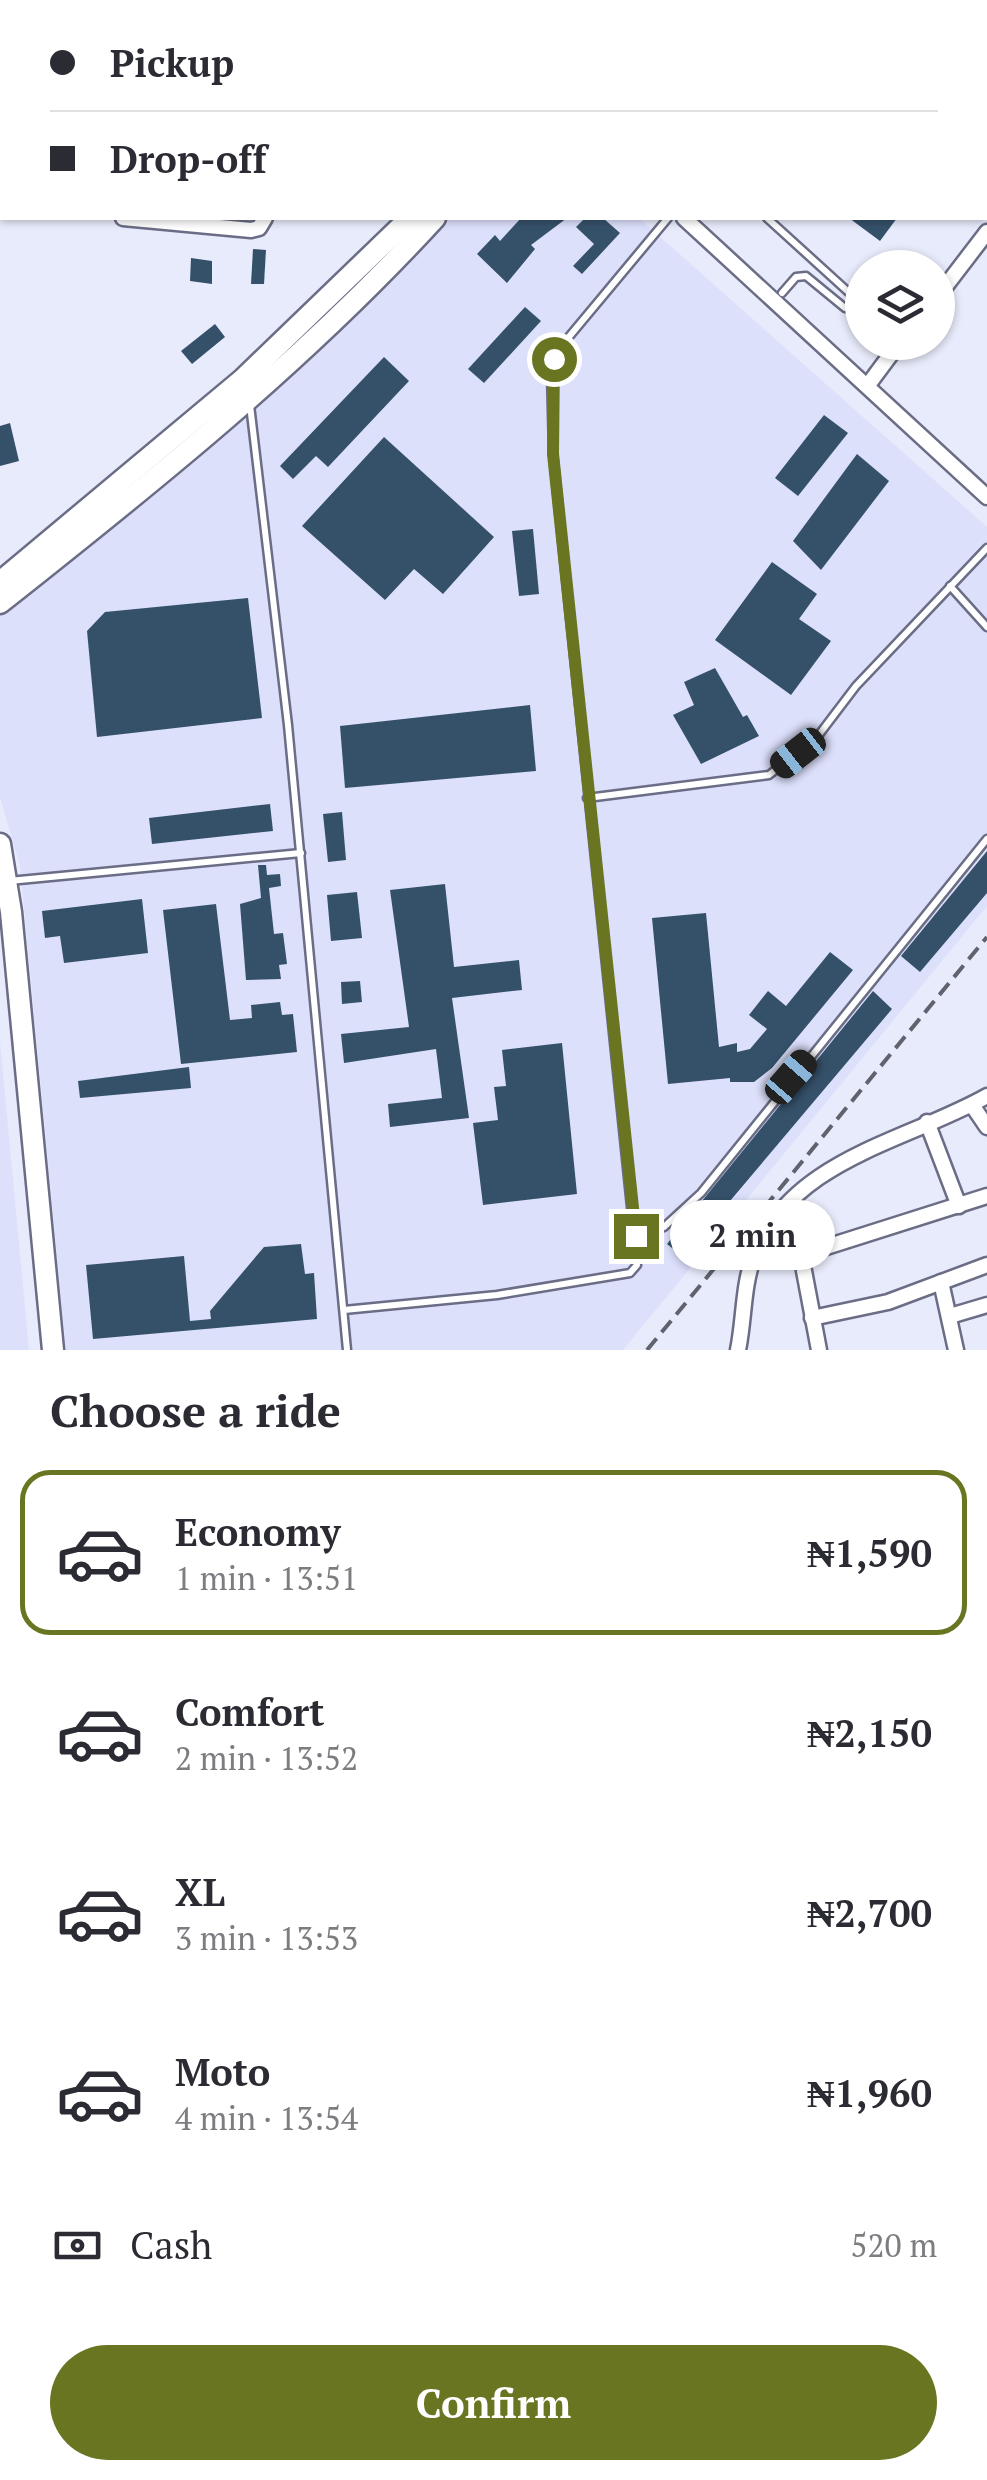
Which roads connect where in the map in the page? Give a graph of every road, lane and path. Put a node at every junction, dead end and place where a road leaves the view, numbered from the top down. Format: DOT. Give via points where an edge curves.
graph roads {
  1 [pos="145,220"];
  2 [pos="264,220"];
  3 [pos="408,220"];
  4 [pos="433,220"];
  5 [pos="666,220"];
  6 [pos="686,220"];
  7 [pos="701,220"];
  8 [pos="769,220"];
  9 [pos="985,239"];
  10 [pos="955,275"];
  11 [pos="782,293"];
  12 [pos="887,360"];
  13 [pos="871,381"];
  14 [pos="248,399"];
  15 [pos="987,484"];
  16 [pos="987,497"];
  17 [pos="987,548"];
  18 [pos="0,582"];
  19 [pos="950,586"];
  20 [pos="0,604"];
  21 [pos="987,627"];
  22 [pos="587,798"];
  23 [pos="987,839"];
  24 [pos="0,844"];
  25 [pos="301,853"];
  26 [pos="7,882"];
  27 [pos="987,1096"];
  28 [pos="972,1104"];
  29 [pos="927,1122"];
  30 [pos="987,1127"];
  31 [pos="987,1196"];
  32 [pos="959,1206"];
  33 [pos="778,1216"];
  34 [pos="636,1236"];
  35 [pos="800,1255"];
  36 [pos="987,1265"];
  37 [pos="941,1282"];
  38 [pos="987,1305"];
  39 [pos="344,1310"];
  40 [pos="950,1316"];
  41 [pos="812,1318"];
  42 [pos="53,1350"];
  43 [pos="347,1350"];
  44 [pos="738,1350"];
  45 [pos="820,1350"];
  46 [pos="956,1350"];
  1 -- 2 [label="street" via="251,230"];
  3 -- 18 [label="main road" via="243,379"];
  4 -- 14 [label="main road"];
  5 -- 22 [label="lane" via="562,341 551,372"];
  6 -- 13 [label="street"];
  7 -- 11 [label="street"];
  8 -- 11 [label="lane" via="855,298 845,308 806,276"];
  9 -- 10 [label="street"];
  11 -- 13 [label="street"];
  12 -- 13 [label="street"];
  13 -- 15 [label="street"];
  13 -- 16 [label="street"];
  14 -- 20 [label="main road"];
  14 -- 25 [label="lane"];
  17 -- 19 [label="lane"];
  19 -- 21 [label="lane"];
  19 -- 22 [label="lane" via="818,736 769,775"];
  22 -- 34 [label="lane"];
  23 -- 34 [label="lane" via="700,1193 664,1227"];
  24 -- 26 [label="main road"];
  25 -- 26 [label="lane"];
  25 -- 39 [label="lane"];
  26 -- 42 [label="main road"];
  27 -- 28 [label="street"];
  28 -- 29 [label="street"];
  28 -- 30 [label="street"];
  29 -- 32 [label="street"];
  29 -- 33 [label="street" via="840,1164"];
  31 -- 32 [label="street"];
  32 -- 35 [label="street"];
  33 -- 35 [label="street"];
  33 -- 44 [label="street" via="751,1262"];
  34 -- 39 [label="lane" via="636,1268 612,1278"];
  35 -- 41 [label="street"];
  36 -- 37 [label="street"];
  37 -- 40 [label="street"];
  37 -- 41 [label="street" via="868,1308"];
  38 -- 40 [label="street"];
  39 -- 43 [label="lane"];
  40 -- 46 [label="street"];
  41 -- 45 [label="street"];
}
